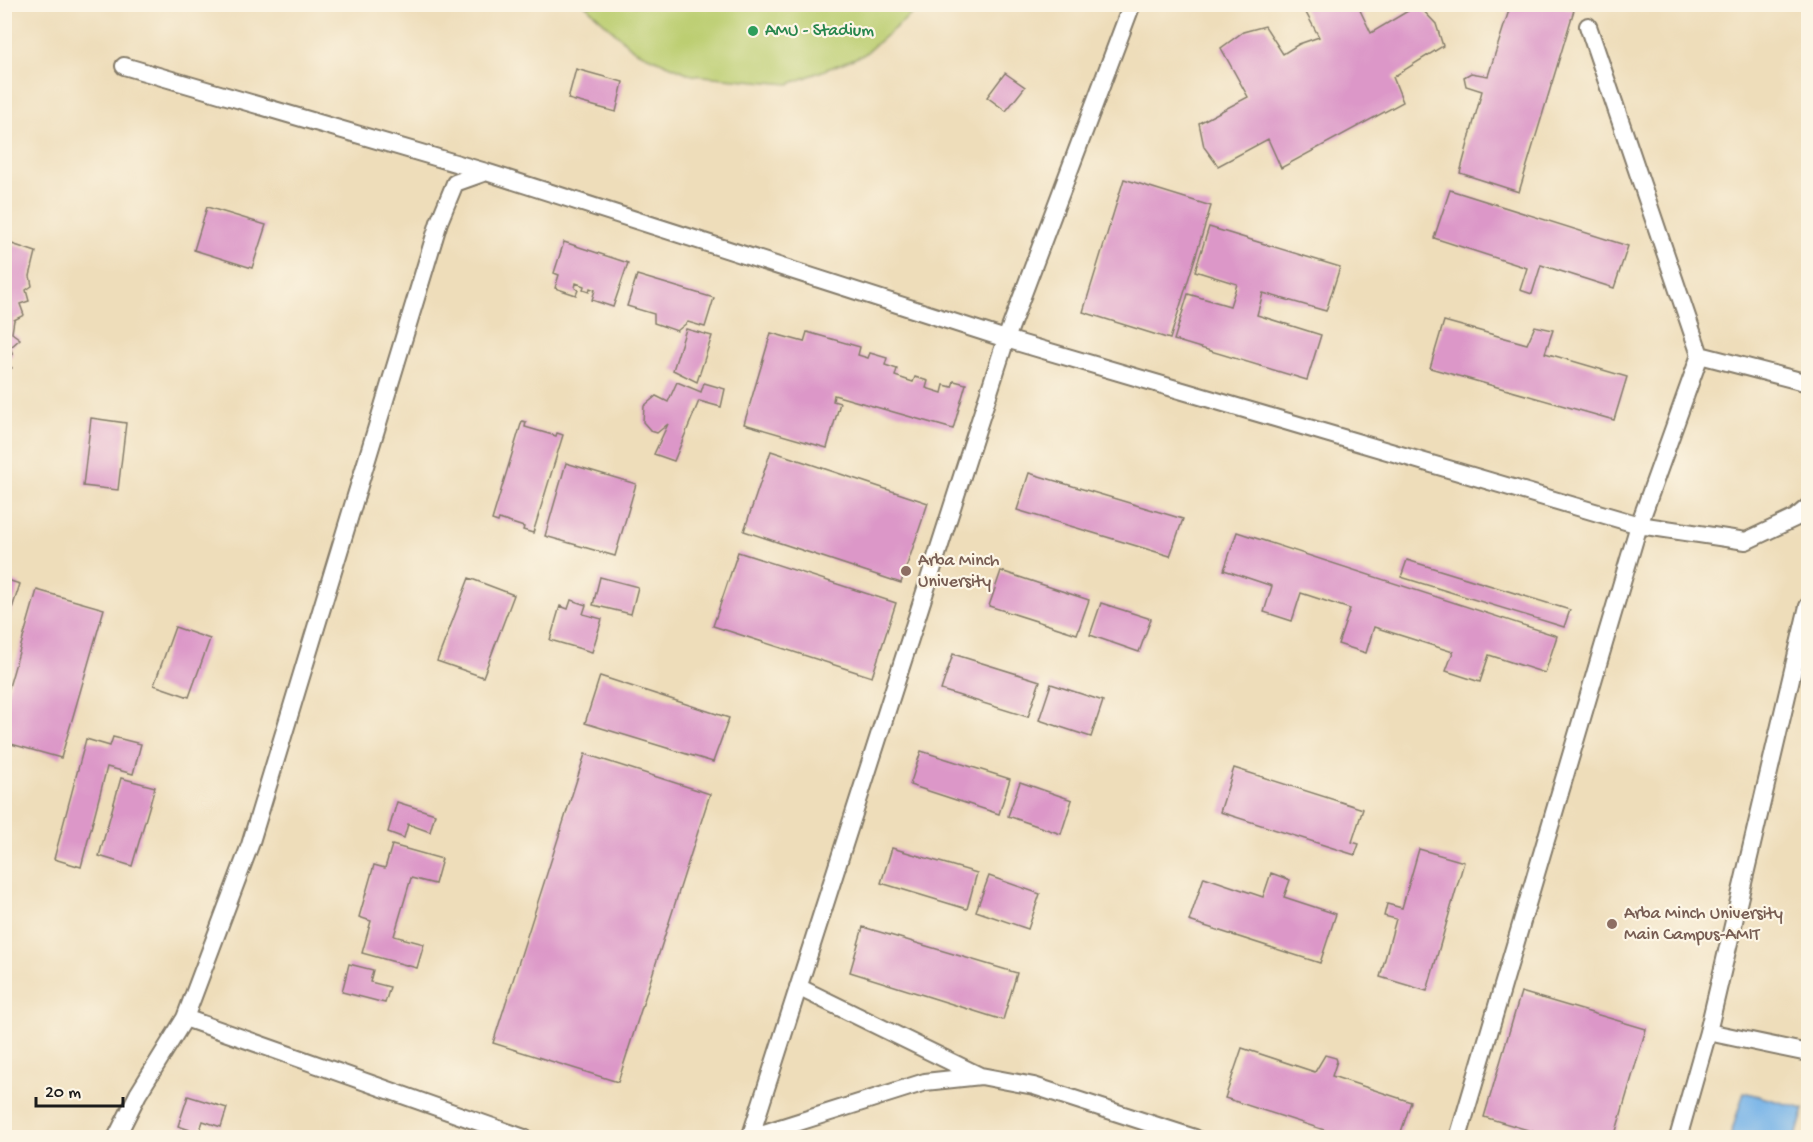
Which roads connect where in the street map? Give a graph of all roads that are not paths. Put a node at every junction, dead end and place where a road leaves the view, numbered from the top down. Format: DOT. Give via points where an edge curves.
graph roads {
  1 [pos="1132,4"];
  2 [pos="1588,26"];
  3 [pos="124,66"];
  4 [pos="486,172"];
  5 [pos="1006,339"];
  6 [pos="1701,356"];
  7 [pos="1809,383"];
  8 [pos="1809,507"];
  9 [pos="1639,525"];
  10 [pos="1809,606"];
  11 [pos="798,987"];
  12 [pos="185,1018"];
  13 [pos="1708,1032"];
  14 [pos="1809,1053"];
  15 [pos="981,1076"];
  16 [pos="749,1136"];
  17 [pos="116,1137"];
  18 [pos="524,1137"];
  19 [pos="1196,1137"];
  20 [pos="1458,1137"];
  21 [pos="1678,1137"];
  1 -- 5 [label="lane"];
  2 -- 6 [label="lane"];
  3 -- 4 [label="lane"];
  4 -- 5 [label="lane"];
  4 -- 12 [label="lane" via="455,183 438,222 250,845"];
  5 -- 9 [label="lane"];
  5 -- 11 [label="lane"];
  6 -- 7 [label="lane"];
  6 -- 9 [label="lane"];
  8 -- 9 [label="lane" via="1795,518 1746,541"];
  9 -- 20 [label="lane"];
  10 -- 13 [label="lane"];
  11 -- 15 [label="lane"];
  11 -- 16 [label="lane"];
  12 -- 17 [label="lane"];
  12 -- 18 [label="lane"];
  13 -- 14 [label="lane"];
  13 -- 21 [label="lane"];
  15 -- 16 [label="lane" via="926,1082"];
  15 -- 19 [label="lane" via="1034,1086"];
}
